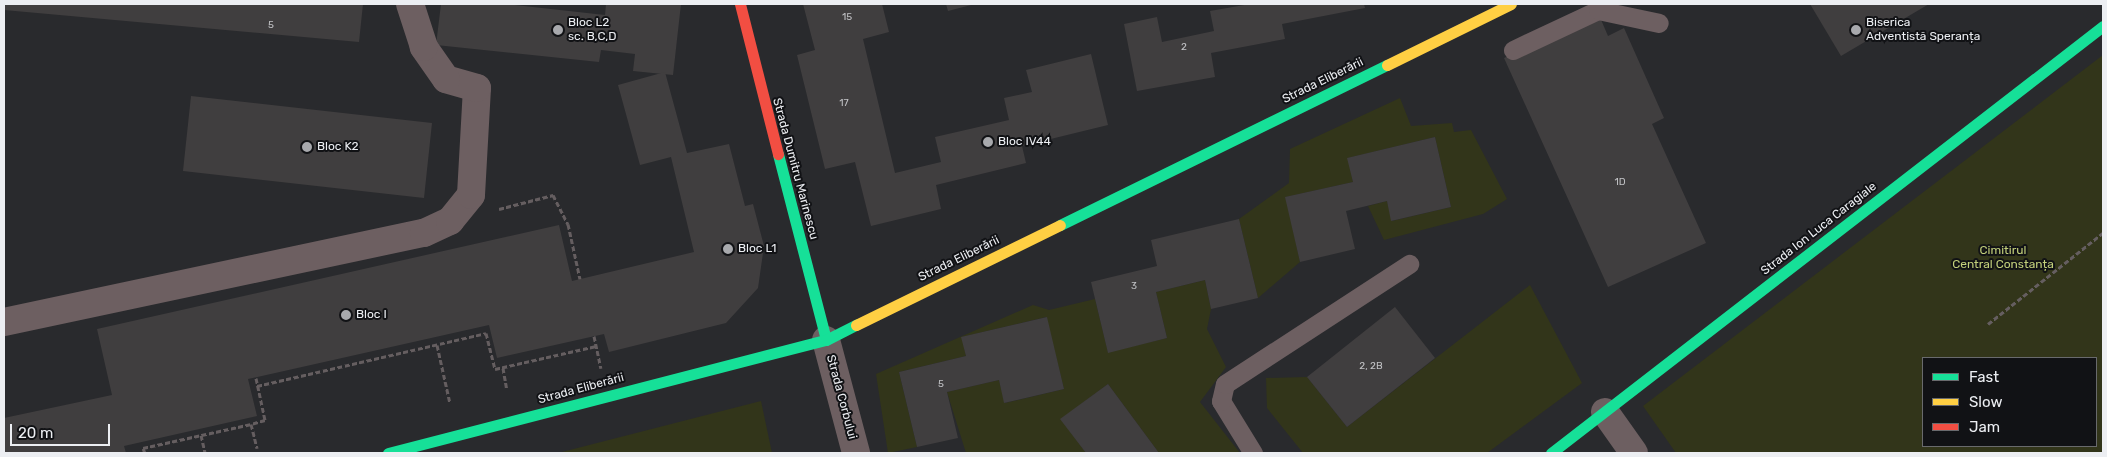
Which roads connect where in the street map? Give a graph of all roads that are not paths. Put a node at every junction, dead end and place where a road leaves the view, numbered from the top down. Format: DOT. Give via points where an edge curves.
graph roads {
  1 [pos="410,4"];
  2 [pos="740,4"];
  3 [pos="1511,4"];
  4 [pos="1659,23"];
  5 [pos="2103,26"];
  6 [pos="1513,50"];
  7 [pos="1409,264"];
  8 [pos="4,322"];
  9 [pos="826,340"];
  10 [pos="1605,412"];
  11 [pos="388,453"];
  12 [pos="856,453"];
  13 [pos="1253,453"];
  14 [pos="1551,453"];
  15 [pos="1634,453"];
  1 -- 8 [label="street" via="424,47 446,78 477,88 471,195 450,221 424,233"];
  2 -- 9 [label="street, Strada Dumitru Marinescu"];
  3 -- 9 [label="street, Strada Eliberării"];
  4 -- 6 [label="lane" via="1598,10"];
  5 -- 10 [label="street, Strada Ion Luca Caragiale"];
  7 -- 13 [label="lane" via="1225,384 1220,401"];
  9 -- 11 [label="street, Strada Eliberării"];
  9 -- 12 [label="street, Strada Corbului"];
  10 -- 14 [label="street, Strada Ion Luca Caragiale"];
  10 -- 15 [label="street"];
}
